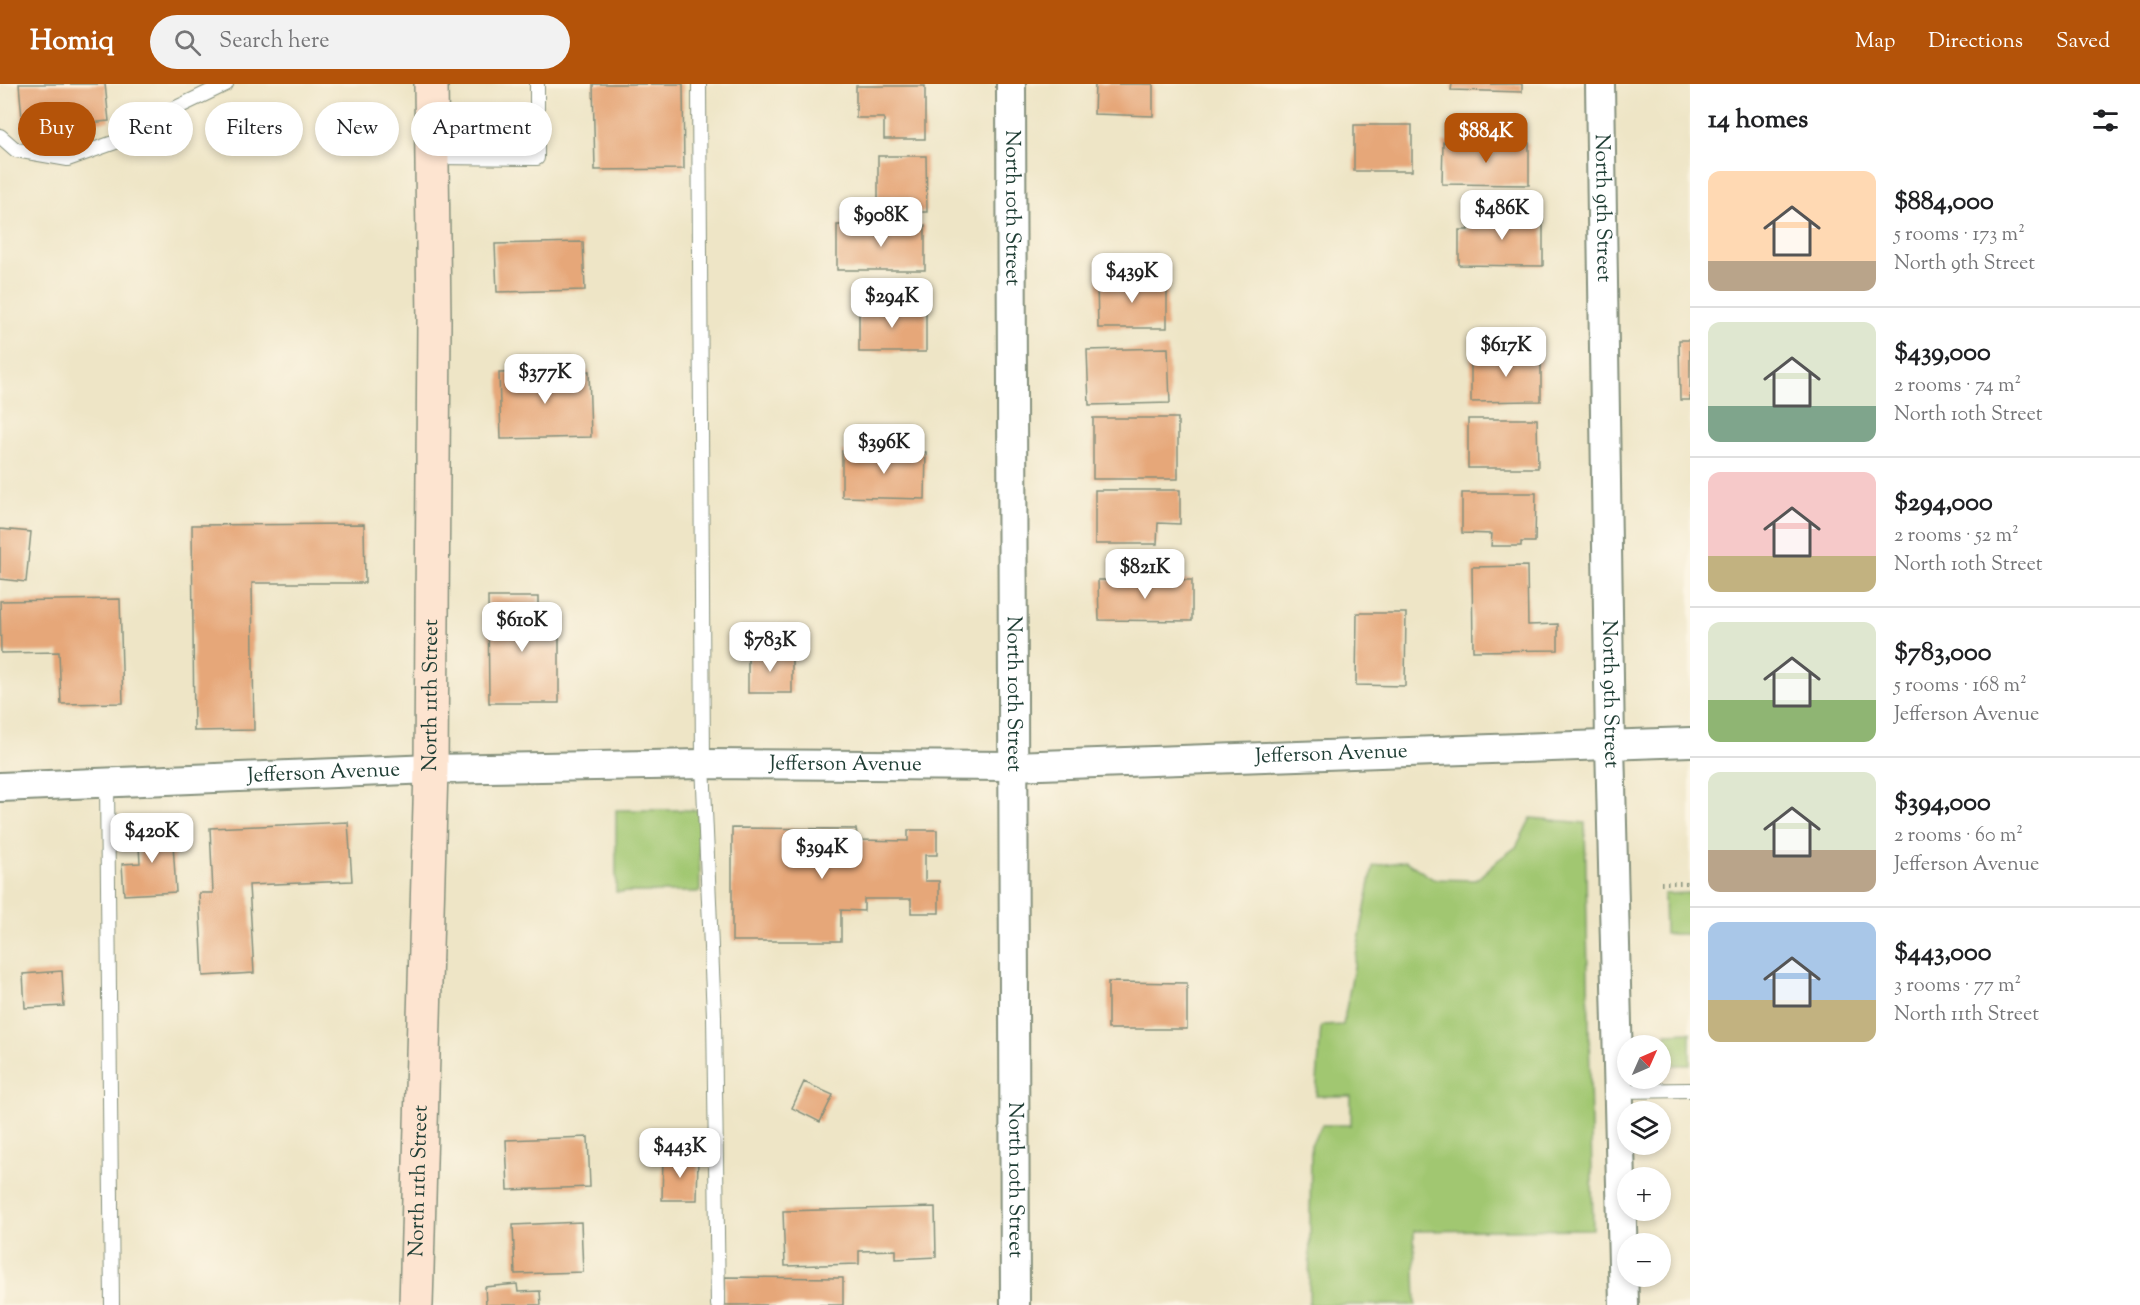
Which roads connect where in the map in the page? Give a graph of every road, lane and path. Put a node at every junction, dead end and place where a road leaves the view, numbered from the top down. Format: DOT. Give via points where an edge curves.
graph roads {
  1 [pos="226,84"];
  2 [pos="430,84"];
  3 [pos="537,84"];
  4 [pos="699,84"];
  5 [pos="1011,84"];
  6 [pos="1600,84"];
  7 [pos="0,136"];
  8 [pos="432,158"];
  9 [pos="1690,742"];
  10 [pos="1610,744"];
  11 [pos="703,764"];
  12 [pos="1014,766"];
  13 [pos="431,769"];
  14 [pos="107,783"];
  15 [pos="0,787"];
  16 [pos="1660,883"];
  17 [pos="1690,883"];
  18 [pos="1690,1090"];
  19 [pos="1619,1091"];
  20 [pos="112,1305"];
  21 [pos="416,1305"];
  22 [pos="718,1305"];
  23 [pos="1015,1305"];
  24 [pos="1624,1305"];
  1 -- 7 [label="lane" via="151,120 124,139 68,159 16,150"];
  2 -- 8 [label="street, North 11th Street"];
  3 -- 8 [label="lane" via="537,158"];
  4 -- 11 [label="lane"];
  5 -- 12 [label="street, North 10th Street"];
  6 -- 10 [label="street, North 9th Street"];
  8 -- 13 [label="street, North 11th Street"];
  9 -- 10 [label="street, Jefferson Avenue"];
  10 -- 12 [label="street, Jefferson Avenue"];
  10 -- 19 [label="street, North 9th Street"];
  11 -- 12 [label="street, Jefferson Avenue"];
  11 -- 13 [label="street, Jefferson Avenue"];
  11 -- 22 [label="lane" via="714,1016"];
  12 -- 23 [label="street, North 10th Street"];
  13 -- 14 [label="street, Jefferson Avenue"];
  13 -- 21 [label="street, North 11th Street"];
  14 -- 15 [label="street, Jefferson Avenue"];
  14 -- 20 [label="lane"];
  16 -- 17 [label="path"];
  18 -- 19 [label="lane"];
  19 -- 24 [label="street, North 9th Street"];
}
